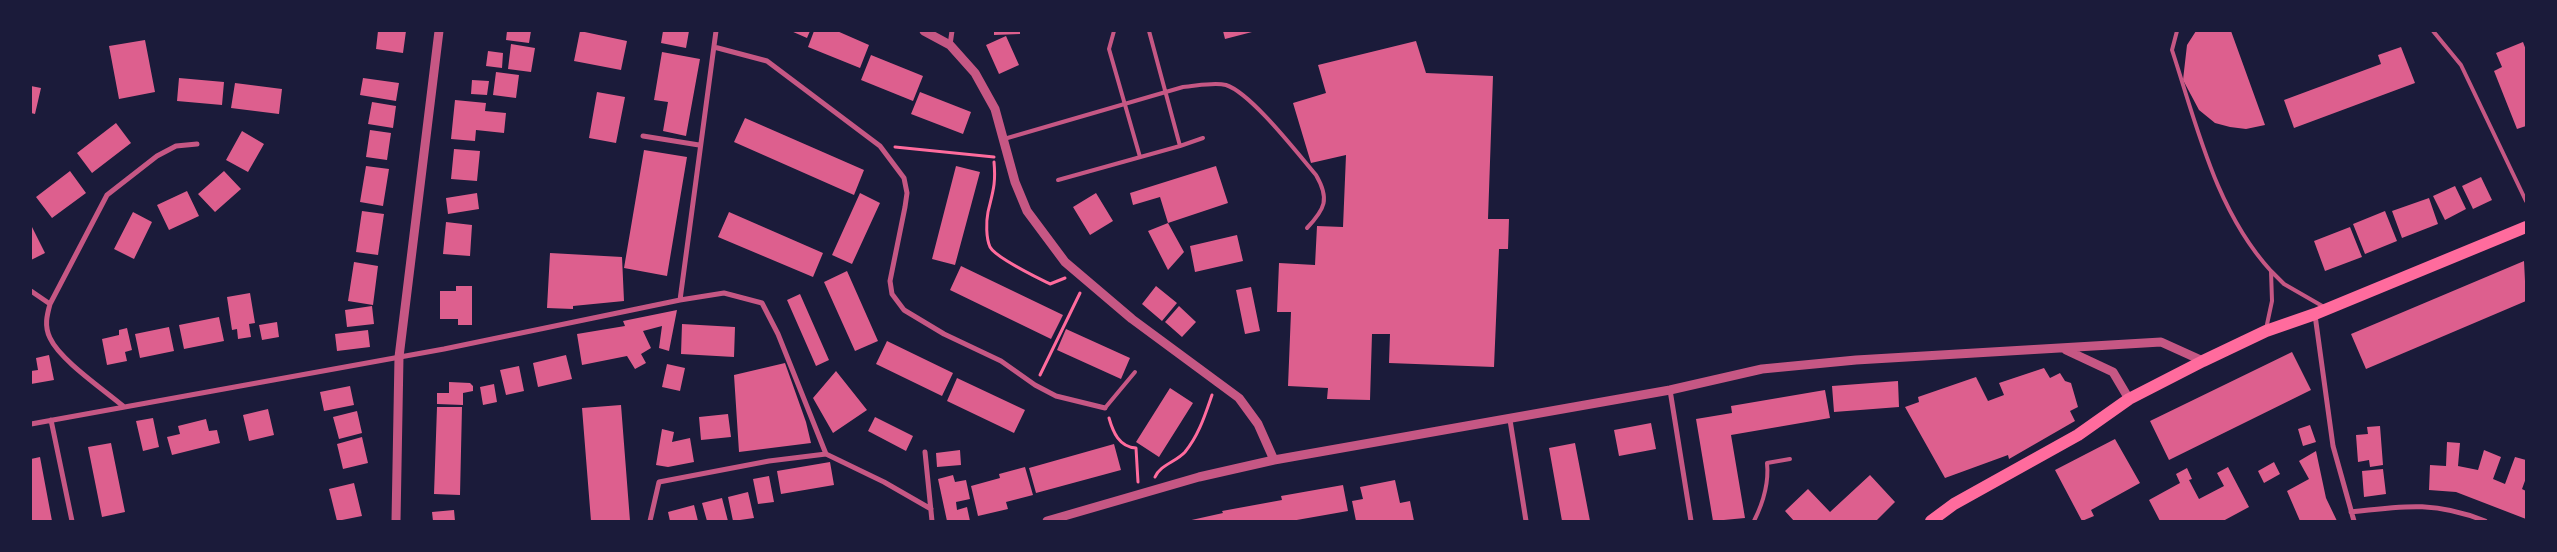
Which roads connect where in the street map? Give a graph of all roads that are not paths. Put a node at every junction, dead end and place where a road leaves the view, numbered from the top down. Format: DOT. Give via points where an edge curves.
graph roads {
  1 [pos="439,31"];
  2 [pos="716,31"];
  3 [pos="924,31"];
  4 [pos="952,31"];
  5 [pos="1114,31"];
  6 [pos="1149,31"];
  7 [pos="2177,31"];
  8 [pos="2434,31"];
  9 [pos="950,45"];
  10 [pos="714,47"];
  11 [pos="1165,92"];
  12 [pos="1125,104"];
  13 [pos="643,136"];
  14 [pos="1204,138"];
  15 [pos="1004,139"];
  16 [pos="197,144"];
  17 [pos="699,145"];
  18 [pos="1180,146"];
  19 [pos="1140,157"];
  20 [pos="1058,180"];
  21 [pos="2526,201"];
  22 [pos="2526,227"];
  23 [pos="1307,228"];
  24 [pos="2272,271"];
  25 [pos="31,291"];
  26 [pos="680,300"];
  27 [pos="50,304"];
  28 [pos="2321,311"];
  29 [pos="2266,331"];
  30 [pos="2064,349"];
  31 [pos="399,357"];
  32 [pos="2203,361"];
  33 [pos="1135,372"];
  34 [pos="1670,390"];
  35 [pos="2130,399"];
  36 [pos="123,406"];
  37 [pos="1105,408"];
  38 [pos="51,420"];
  39 [pos="1510,420"];
  40 [pos="31,424"];
  41 [pos="924,452"];
  42 [pos="826,454"];
  43 [pos="1790,459"];
  44 [pos="1274,460"];
  45 [pos="931,509"];
  46 [pos="2351,512"];
  47 [pos="72,521"];
  48 [pos="396,521"];
  49 [pos="650,521"];
  50 [pos="932,521"];
  51 [pos="1047,521"];
  52 [pos="1526,521"];
  53 [pos="1691,521"];
  54 [pos="1754,521"];
  55 [pos="1931,521"];
  56 [pos="2354,521"];
  57 [pos="2485,521"];
  1 -- 31 [label="street"];
  2 -- 10 [label="street"];
  3 -- 9 [label="street"];
  4 -- 9 [label="street"];
  5 -- 12 [label="lane" via="1110,49"];
  6 -- 11 [label="lane"];
  7 -- 24 [label="lane" via="2172,50 2215,180 2252,250"];
  8 -- 21 [label="lane" via="2461,65"];
  9 -- 15 [label="street" via="979,80 995,109"];
  10 -- 17 [label="street"];
  10 -- 37 [label="street" via="767,61 880,146 904,178 907,193 890,281 892,294 904,310 944,334 1001,361 1056,396"];
  11 -- 12 [label="lane"];
  11 -- 18 [label="lane"];
  11 -- 23 [label="lane" via="1183,87 1227,86 1260,110 1323,186 1325,200 1321,213"];
  12 -- 15 [label="lane"];
  12 -- 19 [label="lane"];
  13 -- 17 [label="street"];
  14 -- 18 [label="lane"];
  15 -- 44 [label="street" via="1015,182 1027,211 1065,262 1239,398 1258,424"];
  16 -- 27 [label="street" via="176,146 157,156 107,196"];
  17 -- 26 [label="street"];
  18 -- 19 [label="lane"];
  19 -- 20 [label="lane"];
  22 -- 28 [label="main road"];
  24 -- 28 [label="lane"];
  24 -- 29 [label="lane" via="2272,301"];
  25 -- 27 [label="street"];
  26 -- 31 [label="street"];
  26 -- 42 [label="street" via="724,293 762,303 778,334"];
  27 -- 36 [label="street" via="46,320 49,336 57,350"];
  28 -- 29 [label="main road"];
  28 -- 46 [label="street" via="2333,446"];
  29 -- 32 [label="main road"];
  30 -- 32 [label="street" via="2161,342"];
  30 -- 34 [label="street" via="1866,359 1762,369"];
  30 -- 35 [label="street" via="2113,372"];
  31 -- 36 [label="street"];
  31 -- 48 [label="street"];
  32 -- 35 [label="main road"];
  33 -- 37 [label="lane"];
  34 -- 39 [label="street"];
  34 -- 53 [label="street"];
  35 -- 55 [label="main road" via="2078,435 1954,504"];
  36 -- 38 [label="street"];
  38 -- 40 [label="street"];
  38 -- 47 [label="street"];
  39 -- 44 [label="street"];
  39 -- 52 [label="street"];
  41 -- 45 [label="street"];
  42 -- 45 [label="street"];
  42 -- 49 [label="street" via="769,461 659,482"];
  43 -- 54 [label="lane" via="1767,463 1762,507"];
  44 -- 51 [label="street" via="1198,477"];
  45 -- 50 [label="street"];
  46 -- 56 [label="street"];
  46 -- 57 [label="street" via="2409,505 2450,510"];
}
